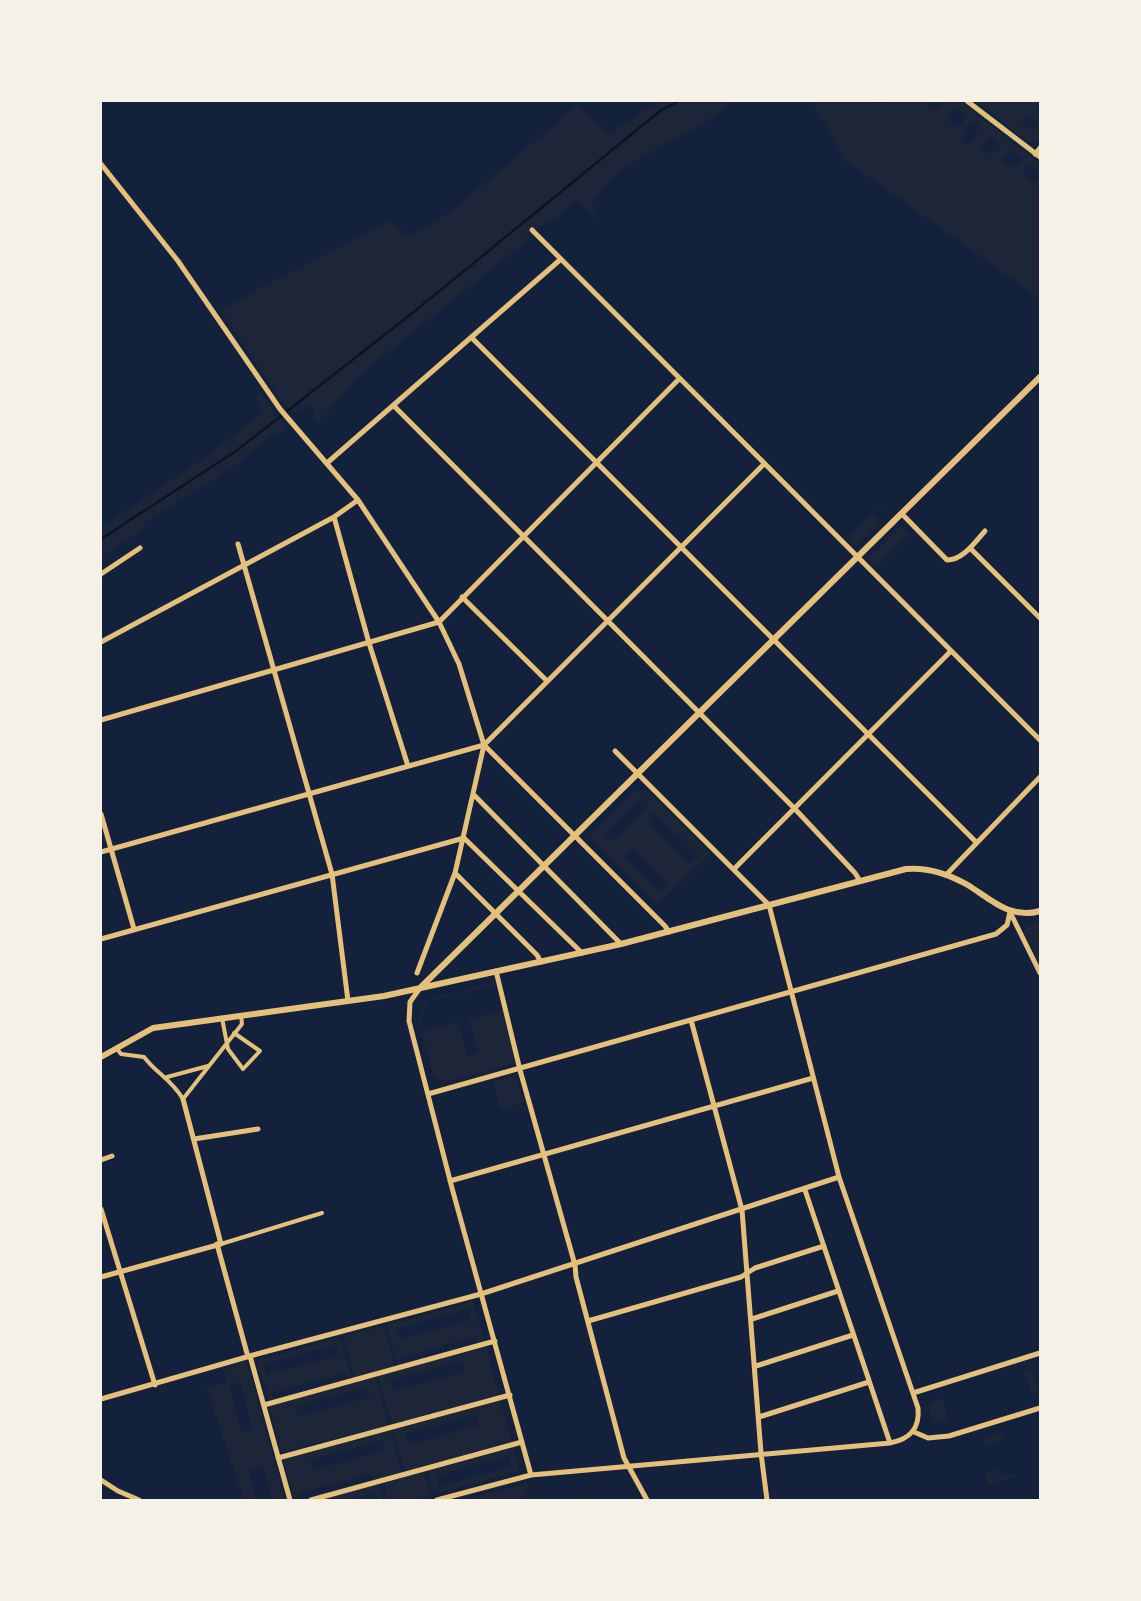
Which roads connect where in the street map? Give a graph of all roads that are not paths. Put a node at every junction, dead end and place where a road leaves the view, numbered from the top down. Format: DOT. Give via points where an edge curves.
graph roads {
  1 [pos="967,101"];
  2 [pos="1040,148"];
  3 [pos="1037,156"];
  4 [pos="101,164"];
  5 [pos="532,230"];
  6 [pos="560,259"];
  7 [pos="472,338"];
  8 [pos="679,378"];
  9 [pos="1040,378"];
  10 [pos="394,406"];
  11 [pos="596,462"];
  12 [pos="326,463"];
  13 [pos="764,464"];
  14 [pos="358,500"];
  15 [pos="902,514"];
  16 [pos="334,517"];
  17 [pos="985,531"];
  18 [pos="522,537"];
  19 [pos="238,544"];
  20 [pos="680,547"];
  21 [pos="140,548"];
  22 [pos="970,548"];
  23 [pos="858,558"];
  24 [pos="244,566"];
  25 [pos="101,574"];
  26 [pos="462,597"];
  27 [pos="1040,618"];
  28 [pos="606,621"];
  29 [pos="439,622"];
  30 [pos="774,641"];
  31 [pos="101,642"];
  32 [pos="369,643"];
  33 [pos="951,651"];
  34 [pos="274,671"];
  35 [pos="546,680"];
  36 [pos="699,715"];
  37 [pos="101,720"];
  38 [pos="869,735"];
  39 [pos="1040,740"];
  40 [pos="484,744"];
  41 [pos="615,751"];
  42 [pos="408,766"];
  43 [pos="639,774"];
  44 [pos="1040,777"];
  45 [pos="309,792"];
  46 [pos="474,795"];
  47 [pos="795,809"];
  48 [pos="101,814"];
  49 [pos="575,837"];
  50 [pos="464,838"];
  51 [pos="976,842"];
  52 [pos="111,849"];
  53 [pos="101,852"];
  54 [pos="546,866"];
  55 [pos="734,869"];
  56 [pos="455,873"];
  57 [pos="332,874"];
  58 [pos="946,875"];
  59 [pos="860,881"];
  60 [pos="519,892"];
  61 [pos="769,905"];
  62 [pos="1010,912"];
  63 [pos="1040,912"];
  64 [pos="496,915"];
  65 [pos="134,929"];
  66 [pos="668,932"];
  67 [pos="101,939"];
  68 [pos="621,944"];
  69 [pos="582,953"];
  70 [pos="541,962"];
  71 [pos="496,971"];
  72 [pos="417,973"];
  73 [pos="1040,973"];
  74 [pos="420,988"];
  75 [pos="791,992"];
  76 [pos="348,1001"];
  77 [pos="241,1015"];
  78 [pos="222,1018"];
  79 [pos="691,1020"];
  80 [pos="234,1033"];
  81 [pos="226,1042"];
  82 [pos="117,1049"];
  83 [pos="101,1057"];
  84 [pos="208,1066"];
  85 [pos="520,1070"];
  86 [pos="167,1077"];
  87 [pos="813,1078"];
  88 [pos="428,1094"];
  89 [pos="183,1099"];
  90 [pos="715,1105"];
  91 [pos="258,1130"];
  92 [pos="194,1139"];
  93 [pos="544,1154"];
  94 [pos="112,1156"];
  95 [pos="101,1160"];
  96 [pos="839,1177"];
  97 [pos="450,1181"];
  98 [pos="805,1190"];
  99 [pos="101,1209"];
  100 [pos="742,1210"];
  101 [pos="322,1213"];
  102 [pos="219,1244"];
  103 [pos="824,1246"];
  104 [pos="575,1265"];
  105 [pos="121,1271"];
  106 [pos="748,1272"];
  107 [pos="101,1277"];
  108 [pos="838,1291"];
  109 [pos="481,1294"];
  110 [pos="752,1319"];
  111 [pos="588,1320"];
  112 [pos="853,1335"];
  113 [pos="495,1341"];
  114 [pos="1040,1353"];
  115 [pos="249,1356"];
  116 [pos="756,1366"];
  117 [pos="869,1382"];
  118 [pos="155,1385"];
  119 [pos="913,1394"];
  120 [pos="510,1395"];
  121 [pos="101,1399"];
  122 [pos="264,1405"];
  123 [pos="1040,1408"];
  124 [pos="759,1417"];
  125 [pos="914,1432"];
  126 [pos="522,1442"];
  127 [pos="890,1443"];
  128 [pos="761,1453"];
  129 [pos="278,1458"];
  130 [pos="628,1467"];
  131 [pos="531,1475"];
  132 [pos="101,1480"];
  133 [pos="139,1500"];
  134 [pos="290,1500"];
  135 [pos="312,1500"];
  136 [pos="437,1500"];
  137 [pos="647,1500"];
  138 [pos="767,1500"];
  1 -- 3 [label="street"];
  2 -- 3 [label="street"];
  4 -- 12 [label="street" via="178,261 280,409"];
  5 -- 6 [label="street"];
  6 -- 7 [label="street"];
  6 -- 8 [label="street"];
  7 -- 10 [label="street"];
  7 -- 11 [label="street"];
  8 -- 11 [label="street"];
  8 -- 13 [label="street"];
  9 -- 15 [label="street"];
  10 -- 12 [label="street"];
  10 -- 18 [label="street"];
  11 -- 18 [label="street"];
  11 -- 20 [label="street"];
  12 -- 14 [label="street"];
  13 -- 20 [label="street"];
  13 -- 23 [label="street"];
  14 -- 16 [label="street"];
  14 -- 29 [label="street"];
  15 -- 22 [label="street" via="947,560 955,560"];
  15 -- 23 [label="street"];
  16 -- 24 [label="street"];
  16 -- 32 [label="street"];
  17 -- 22 [label="street"];
  18 -- 26 [label="street"];
  18 -- 28 [label="street"];
  19 -- 24 [label="street"];
  20 -- 28 [label="street"];
  20 -- 30 [label="street"];
  21 -- 25 [label="street"];
  22 -- 27 [label="street"];
  23 -- 30 [label="street"];
  23 -- 33 [label="street"];
  24 -- 31 [label="street"];
  24 -- 34 [label="street"];
  26 -- 29 [label="street"];
  26 -- 35 [label="street"];
  28 -- 35 [label="street"];
  28 -- 36 [label="street"];
  29 -- 32 [label="street"];
  29 -- 40 [label="street" via="459,664"];
  30 -- 36 [label="street"];
  30 -- 38 [label="street"];
  32 -- 34 [label="street"];
  32 -- 42 [label="street"];
  33 -- 38 [label="street"];
  33 -- 39 [label="street"];
  34 -- 37 [label="street"];
  34 -- 45 [label="street"];
  35 -- 40 [label="street"];
  36 -- 43 [label="street"];
  36 -- 47 [label="street"];
  38 -- 47 [label="street"];
  38 -- 51 [label="street"];
  40 -- 42 [label="street"];
  40 -- 46 [label="street"];
  40 -- 49 [label="street"];
  41 -- 43 [label="street"];
  42 -- 45 [label="street"];
  43 -- 49 [label="street"];
  43 -- 55 [label="street"];
  44 -- 51 [label="street"];
  45 -- 52 [label="street"];
  45 -- 57 [label="street"];
  46 -- 50 [label="street"];
  46 -- 54 [label="street"];
  47 -- 55 [label="street"];
  47 -- 59 [label="street"];
  48 -- 52 [label="street"];
  49 -- 54 [label="street"];
  49 -- 66 [label="street"];
  50 -- 56 [label="street"];
  50 -- 57 [label="street"];
  50 -- 60 [label="street"];
  51 -- 58 [label="street"];
  52 -- 53 [label="street"];
  52 -- 65 [label="street"];
  54 -- 60 [label="street"];
  54 -- 68 [label="street"];
  55 -- 61 [label="street"];
  56 -- 64 [label="street"];
  56 -- 72 [label="street"];
  57 -- 65 [label="street"];
  57 -- 76 [label="street"];
  58 -- 59 [label="street" via="914,868"];
  58 -- 62 [label="street"];
  59 -- 61 [label="street"];
  60 -- 64 [label="street"];
  60 -- 69 [label="street"];
  61 -- 66 [label="street"];
  61 -- 75 [label="street"];
  62 -- 63 [label="street"];
  62 -- 73 [label="street"];
  62 -- 75 [label="street" via="1007,925 996,934"];
  64 -- 70 [label="street"];
  64 -- 74 [label="street"];
  65 -- 67 [label="street"];
  66 -- 68 [label="street"];
  68 -- 69 [label="street"];
  69 -- 70 [label="street"];
  70 -- 71 [label="street"];
  71 -- 74 [label="street"];
  71 -- 85 [label="street"];
  74 -- 76 [label="street"];
  74 -- 88 [label="street" via="410,1002 408,1014"];
  75 -- 79 [label="street"];
  75 -- 87 [label="street"];
  76 -- 77 [label="street"];
  77 -- 78 [label="street"];
  77 -- 80 [label="street" via="242,1024"];
  78 -- 81 [label="street"];
  78 -- 82 [label="street" via="153,1028"];
  79 -- 85 [label="street"];
  79 -- 90 [label="street"];
  80 -- 81 [label="street"];
  80 -- 81 [label="street" via="260,1053 243,1069"];
  81 -- 84 [label="street"];
  82 -- 83 [label="street"];
  82 -- 86 [label="street" via="121,1054 144,1057"];
  84 -- 86 [label="street"];
  84 -- 89 [label="street"];
  85 -- 88 [label="street"];
  85 -- 93 [label="street"];
  86 -- 89 [label="street"];
  87 -- 90 [label="street"];
  87 -- 96 [label="street"];
  88 -- 97 [label="street"];
  89 -- 92 [label="street"];
  90 -- 93 [label="street"];
  90 -- 100 [label="street"];
  91 -- 92 [label="street"];
  92 -- 102 [label="street"];
  93 -- 97 [label="street"];
  93 -- 104 [label="street"];
  94 -- 95 [label="street"];
  96 -- 98 [label="street"];
  96 -- 119 [label="street"];
  97 -- 109 [label="street"];
  98 -- 100 [label="street"];
  98 -- 103 [label="street"];
  99 -- 105 [label="street"];
  100 -- 104 [label="street"];
  100 -- 106 [label="street"];
  101 -- 102 [label="street"];
  102 -- 105 [label="street"];
  102 -- 115 [label="street"];
  103 -- 106 [label="street"];
  103 -- 108 [label="street"];
  104 -- 109 [label="street"];
  104 -- 111 [label="street"];
  105 -- 107 [label="street"];
  105 -- 118 [label="street"];
  106 -- 110 [label="street"];
  106 -- 111 [label="street" via="741,1277"];
  108 -- 110 [label="street"];
  108 -- 112 [label="street"];
  109 -- 113 [label="street"];
  109 -- 115 [label="street"];
  110 -- 116 [label="street"];
  111 -- 130 [label="street"];
  112 -- 116 [label="street"];
  112 -- 117 [label="street"];
  113 -- 120 [label="street"];
  113 -- 122 [label="street"];
  114 -- 119 [label="street"];
  115 -- 118 [label="street"];
  115 -- 122 [label="street"];
  116 -- 124 [label="street"];
  117 -- 124 [label="street"];
  117 -- 127 [label="street"];
  118 -- 121 [label="street"];
  119 -- 125 [label="street" via="919,1416"];
  120 -- 126 [label="street"];
  120 -- 129 [label="street"];
  122 -- 129 [label="street"];
  123 -- 125 [label="street" via="949,1436 928,1438"];
  124 -- 128 [label="street"];
  125 -- 127 [label="street"];
  126 -- 131 [label="street"];
  126 -- 135 [label="street"];
  127 -- 128 [label="street"];
  128 -- 130 [label="street"];
  128 -- 138 [label="street"];
  129 -- 134 [label="street"];
  130 -- 131 [label="street"];
  130 -- 137 [label="street"];
  131 -- 136 [label="street"];
  132 -- 133 [label="street"];
}
